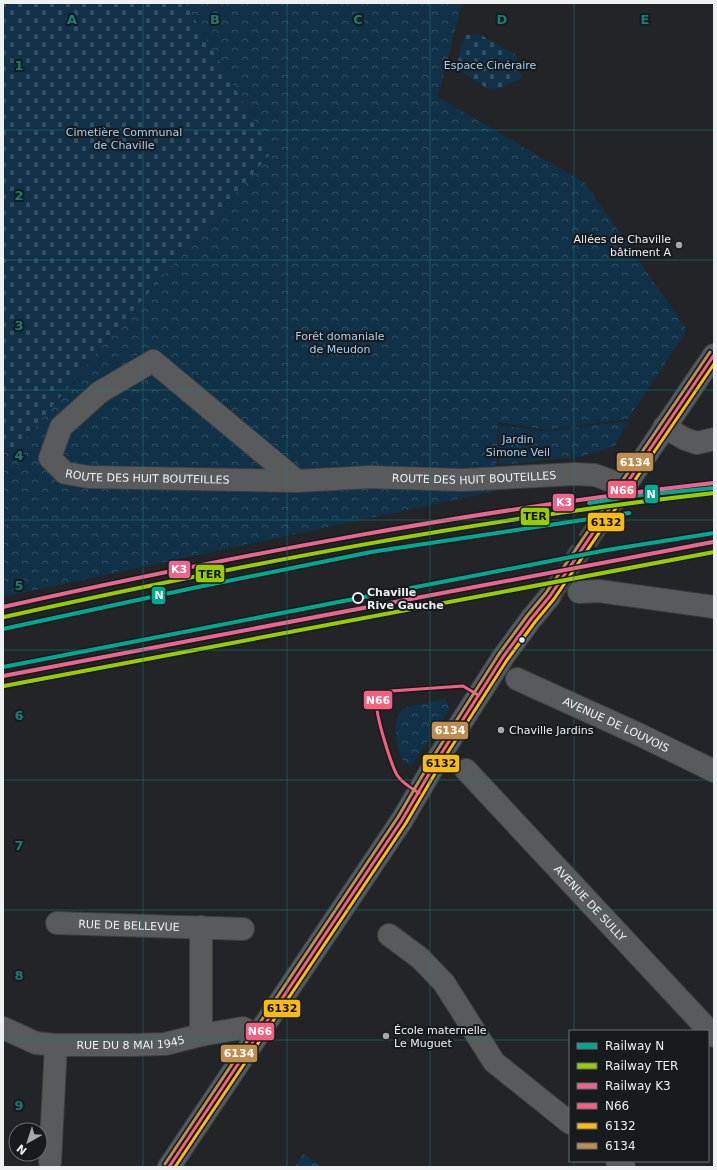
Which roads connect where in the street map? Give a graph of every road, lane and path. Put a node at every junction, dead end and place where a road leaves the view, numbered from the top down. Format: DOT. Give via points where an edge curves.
graph roads {
  1 [pos="714,355"];
  2 [pos="664,427"];
  3 [pos="714,439"];
  4 [pos="297,480"];
  5 [pos="625,486"];
  6 [pos="579,592"];
  7 [pos="550,596"];
  8 [pos="714,607"];
  9 [pos="517,679"];
  10 [pos="466,770"];
  11 [pos="714,771"];
  12 [pos="57,923"];
  13 [pos="201,927"];
  14 [pos="243,928"];
  15 [pos="389,935"];
  16 [pos="3,1028"];
  17 [pos="708,1030"];
  18 [pos="201,1035"];
  19 [pos="257,1036"];
  20 [pos="56,1045"];
  21 [pos="569,1122"];
  22 [pos="50,1162"];
  23 [pos="169,1167"];
  1 -- 2 [label="main road"];
  2 -- 3 [label="street" via="697,443"];
  2 -- 5 [label="main road"];
  4 -- 4 [label="street, ROUTE DES HUIT BOUTEILLES" via="153,361 100,392 61,427 50,458 65,473 89,478"];
  4 -- 5 [label="street, ROUTE DES HUIT BOUTEILLES" via="370,477 463,480 575,474 595,475"];
  6 -- 8 [label="street" via="599,591"];
  7 -- 19 [label="main road" via="503,657 402,820"];
  9 -- 11 [label="street, AVENUE DE LOUVOIS"];
  10 -- 17 [label="street, AVENUE DE SULLY"];
  12 -- 13 [label="street, RUE DE BELLEVUE"];
  13 -- 14 [label="street, RUE DE BELLEVUE"];
  13 -- 18 [label="street"];
  15 -- 21 [label="street" via="420,958 444,983 494,1062"];
  16 -- 20 [label="street, RUE DU 8 MAI 1945" via="36,1043"];
  18 -- 19 [label="street, RUE DU 8 MAI 1945" via="243,1028"];
  18 -- 20 [label="street, RUE DU 8 MAI 1945" via="165,1044"];
  19 -- 23 [label="main road"];
  20 -- 22 [label="street"];
}
